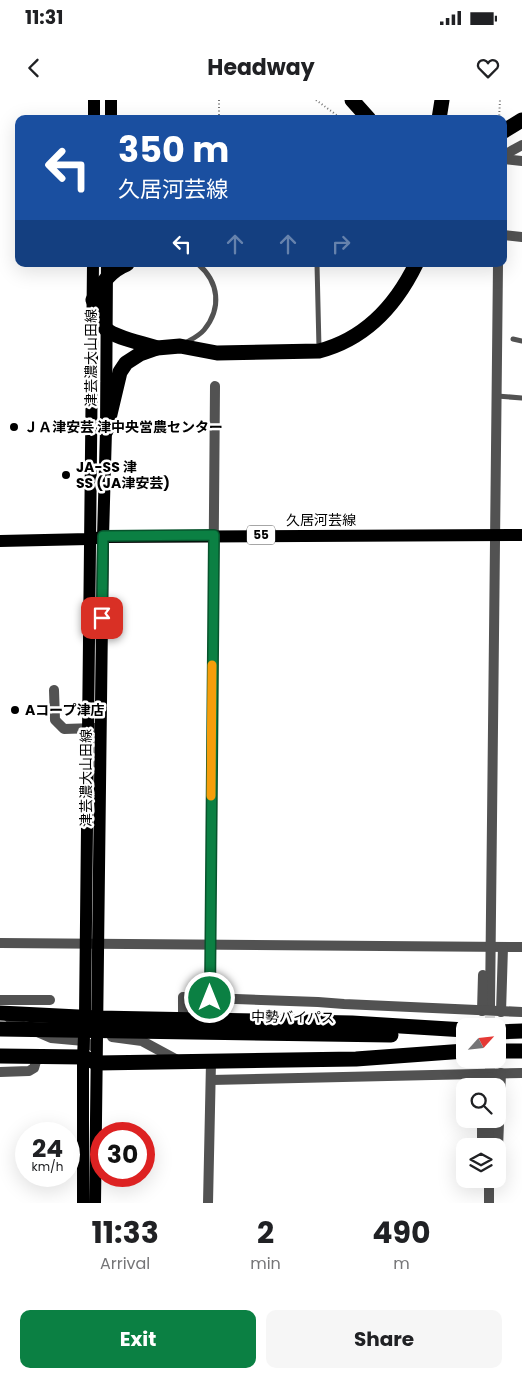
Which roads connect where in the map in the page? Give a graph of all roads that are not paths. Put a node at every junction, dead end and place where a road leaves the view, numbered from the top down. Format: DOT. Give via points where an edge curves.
graph roads {
  1 [pos="94,100"];
  2 [pos="111,100"];
  3 [pos="352,100"];
  4 [pos="432,100"];
  5 [pos="442,100"];
  6 [pos="94,115"];
  7 [pos="111,115"];
  8 [pos="365,115"];
  9 [pos="429,115"];
  10 [pos="439,115"];
  11 [pos="522,120"];
  12 [pos="507,129"];
  13 [pos="522,145"];
  14 [pos="507,155"];
  15 [pos="507,158"];
  16 [pos="522,161"];
  17 [pos="507,236"];
  18 [pos="522,237"];
  19 [pos="93,267"];
  20 [pos="120,267"];
  21 [pos="201,267"];
  22 [pos="317,267"];
  23 [pos="413,267"];
  24 [pos="498,267"];
  25 [pos="107,270"];
  26 [pos="93,300"];
  27 [pos="106,328"];
  28 [pos="513,339"];
  29 [pos="522,341"];
  30 [pos="180,346"];
  31 [pos="157,348"];
  32 [pos="319,351"];
  33 [pos="215,386"];
  34 [pos="496,396"];
  35 [pos="522,398"];
  36 [pos="106,431"];
  37 [pos="214,535"];
  38 [pos="495,535"];
  39 [pos="522,535"];
  40 [pos="103,536"];
  41 [pos="90,539"];
  42 [pos="0,540"];
  43 [pos="54,690"];
  44 [pos="95,728"];
  45 [pos="0,944"];
  46 [pos="85,944"];
  47 [pos="99,944"];
  48 [pos="210,945"];
  49 [pos="487,947"];
  50 [pos="503,947"];
  51 [pos="522,947"];
  52 [pos="210,998"];
  53 [pos="50,1000"];
  54 [pos="1,1008"];
  55 [pos="486,1009"];
  56 [pos="501,1012"];
  57 [pos="522,1012"];
  58 [pos="89,1020"];
  59 [pos="182,1020"];
  60 [pos="0,1029"];
  61 [pos="456,1029"];
  62 [pos="506,1032"];
  63 [pos="522,1032"];
  64 [pos="98,1035"];
  65 [pos="456,1038"];
  66 [pos="506,1040"];
  67 [pos="84,1041"];
  68 [pos="522,1041"];
  69 [pos="506,1051"];
  70 [pos="522,1051"];
  71 [pos="456,1052"];
  72 [pos="0,1056"];
  73 [pos="92,1057"];
  74 [pos="37,1058"];
  75 [pos="180,1062"];
  76 [pos="211,1062"];
  77 [pos="0,1072"];
  78 [pos="501,1073"];
  79 [pos="522,1073"];
  80 [pos="456,1078"];
  81 [pos="489,1078"];
  82 [pos="211,1080"];
  83 [pos="498,1138"];
  84 [pos="489,1188"];
  85 [pos="83,1203"];
  86 [pos="95,1203"];
  87 [pos="208,1203"];
  88 [pos="489,1203"];
  1 -- 6 [label="main road"];
  2 -- 7 [label="main road"];
  3 -- 8 [label="highway"];
  4 -- 9 [label="highway"];
  5 -- 10 [label="highway"];
  11 -- 12 [label="highway"];
  13 -- 14 [label="street"];
  15 -- 16 [label="street"];
  17 -- 18 [label="street"];
  19 -- 26 [label="main road, 津芸濃大山田線"];
  20 -- 25 [label="highway"];
  21 -- 30 [label="lane" via="208,273 216,291 214,316 202,332"];
  22 -- 32 [label="lane"];
  23 -- 32 [label="highway" via="400,293 380,317 356,336"];
  24 -- 34 [label="street"];
  25 -- 26 [label="highway"];
  25 -- 27 [label="main road, 津芸濃大山田線"];
  26 -- 27 [label="highway"];
  26 -- 41 [label="main road, 津芸濃大山田線"];
  27 -- 31 [label="highway" via="118,337"];
  27 -- 36 [label="main road, 津芸濃大山田線"];
  28 -- 29 [label="lane"];
  30 -- 31 [label="highway"];
  30 -- 32 [label="highway" via="217,353"];
  31 -- 36 [label="highway" via="132,358 120,372"];
  33 -- 37 [label="street"];
  34 -- 35 [label="lane"];
  34 -- 38 [label="street"];
  36 -- 40 [label="main road, 津芸濃大山田線"];
  37 -- 38 [label="main road, 久居河芸線 / 55"];
  37 -- 40 [label="main road, 久居河芸線 / 55"];
  37 -- 48 [label="street"];
  38 -- 39 [label="main road, 久居河芸線 / 55"];
  38 -- 49 [label="street"];
  40 -- 41 [label="main road, 久居河芸線 / 55"];
  40 -- 44 [label="main road, 津芸濃大山田線"];
  41 -- 42 [label="main road, 久居河芸線 / 55"];
  41 -- 44 [label="main road, 津芸濃大山田線"];
  43 -- 44 [label="street" via="55,720 64,729"];
  44 -- 46 [label="main road, 津芸濃大山田線"];
  44 -- 47 [label="main road, 津芸濃大山田線"];
  45 -- 46 [label="street"];
  46 -- 47 [label="street"];
  46 -- 58 [label="main road, 津芸濃大山田線"];
  47 -- 48 [label="street"];
  47 -- 58 [label="main road, 津芸濃大山田線"];
  48 -- 49 [label="street"];
  48 -- 52 [label="street"];
  49 -- 50 [label="street"];
  49 -- 55 [label="street"];
  50 -- 51 [label="street"];
  50 -- 56 [label="street"];
  52 -- 55 [label="street"];
  52 -- 59 [label="street" via="183,997"];
  53 -- 54 [label="street"];
  54 -- 58 [label="highway"];
  54 -- 67 [label="street" via="14,1022 51,1038"];
  55 -- 56 [label="street"];
  56 -- 57 [label="street"];
  58 -- 59 [label="highway"];
  58 -- 64 [label="main road, 津芸濃大山田線"];
  58 -- 67 [label="main road, 津芸濃大山田線"];
  59 -- 61 [label="highway" via="352,1023"];
  60 -- 65 [label="highway, 中勢バイパス"];
  62 -- 63 [label="highway"];
  64 -- 73 [label="main road, 津芸濃大山田線"];
  64 -- 75 [label="street" via="142,1041"];
  66 -- 68 [label="highway"];
  67 -- 73 [label="main road, 津芸濃大山田線"];
  69 -- 70 [label="highway"];
  71 -- 76 [label="highway"];
  72 -- 74 [label="highway"];
  73 -- 74 [label="highway"];
  73 -- 75 [label="highway"];
  73 -- 85 [label="main road, 津芸濃大山田線"];
  73 -- 86 [label="main road, 津芸濃大山田線"];
  74 -- 77 [label="street" via="34,1068 29,1071"];
  75 -- 76 [label="highway"];
  76 -- 82 [label="street"];
  78 -- 79 [label="street"];
  78 -- 81 [label="street"];
  78 -- 83 [label="street"];
  80 -- 82 [label="street" via="351,1076"];
  82 -- 87 [label="street"];
  84 -- 88 [label="street"];
}
